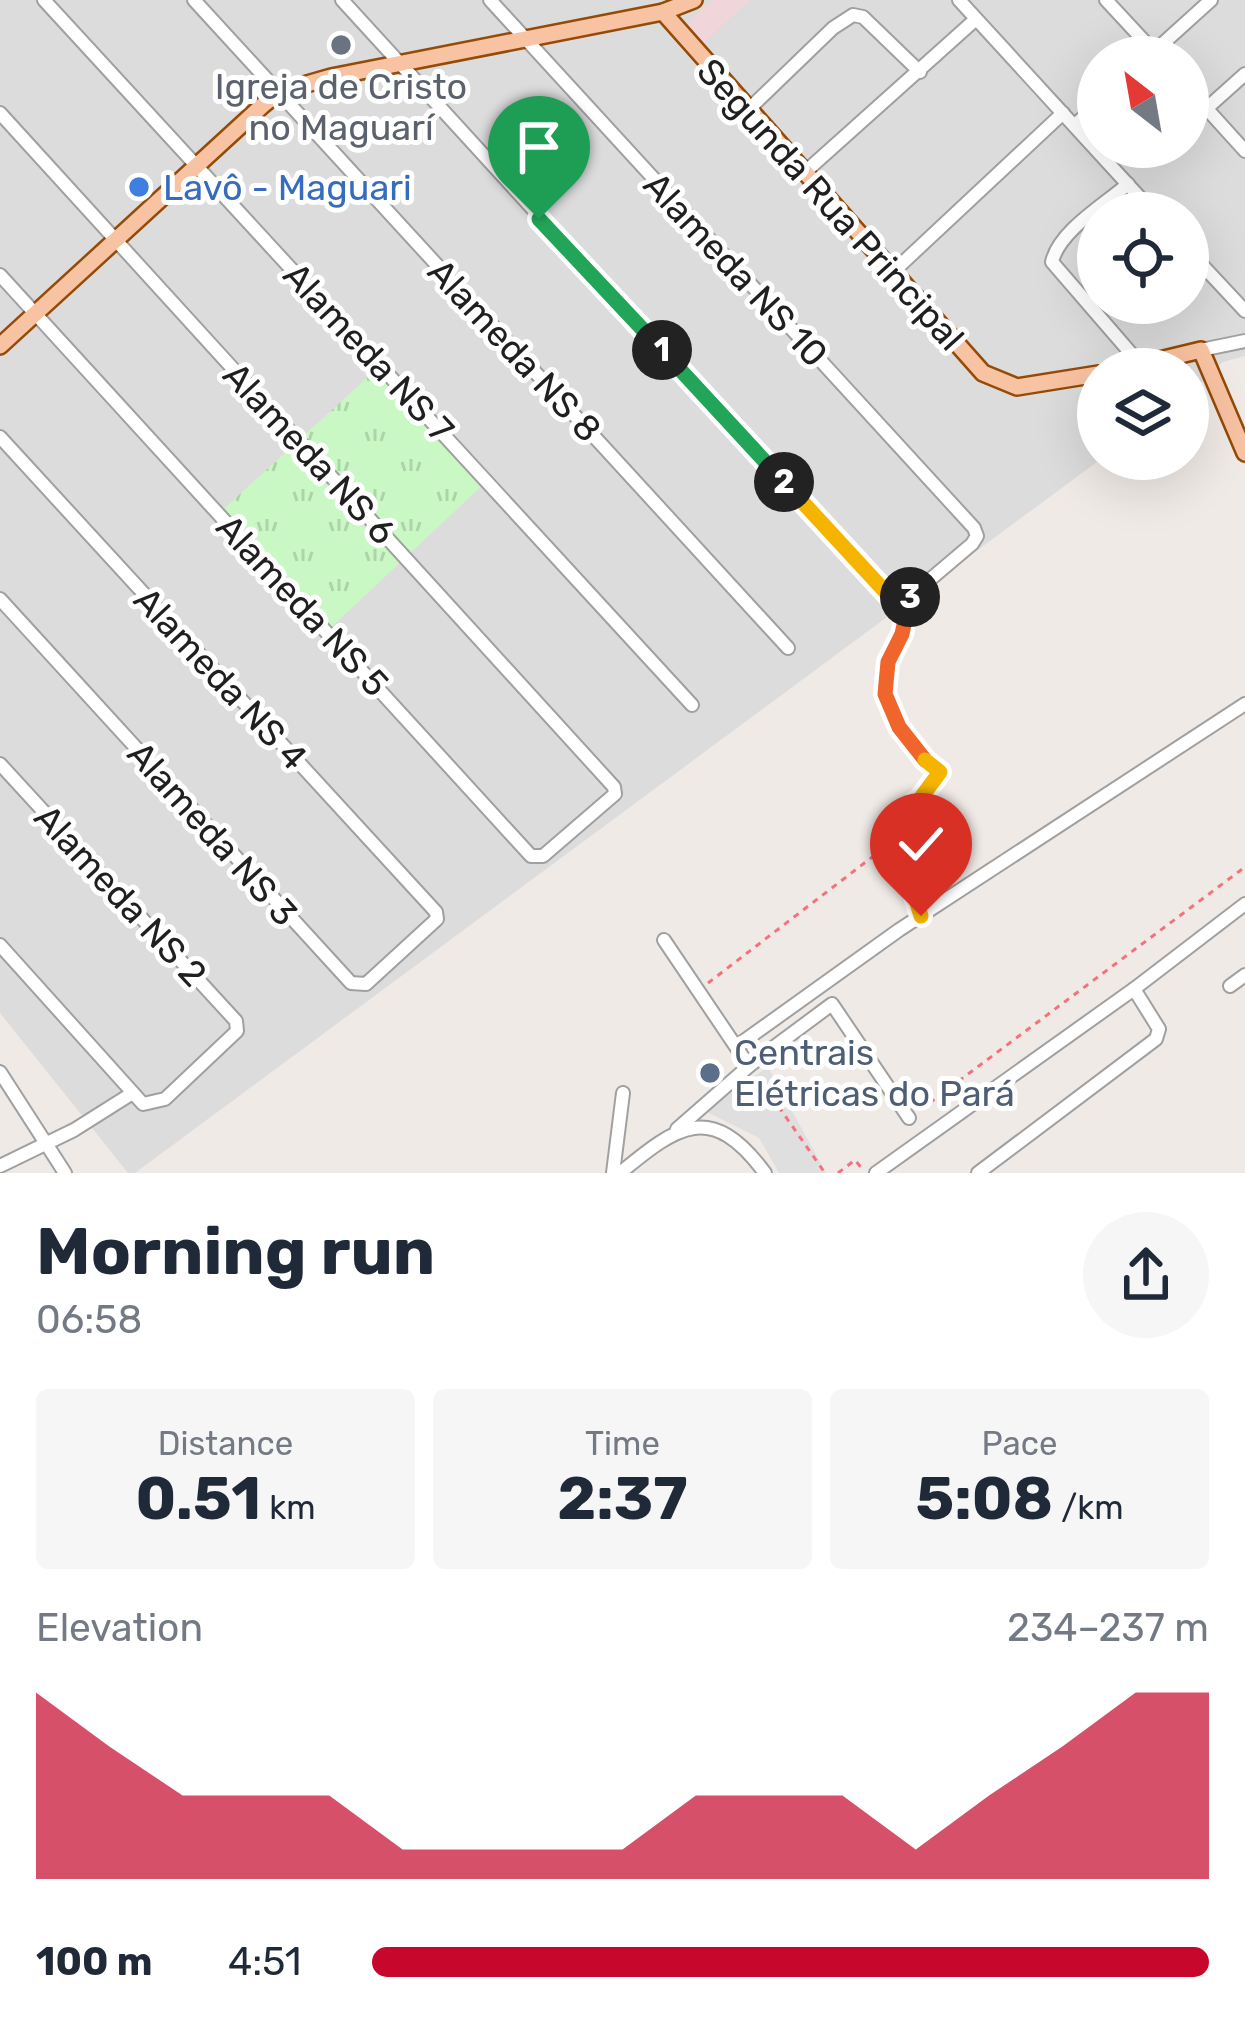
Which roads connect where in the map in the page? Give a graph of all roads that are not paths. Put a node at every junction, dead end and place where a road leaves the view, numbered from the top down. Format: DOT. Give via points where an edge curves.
graph roads {
  1 [pos="44,0"];
  2 [pos="194,0"];
  3 [pos="342,0"];
  4 [pos="490,0"];
  5 [pos="694,0"];
  6 [pos="959,0"];
  7 [pos="1106,0"];
  8 [pos="1211,0"];
  9 [pos="659,6"];
  10 [pos="976,19"];
  11 [pos="1137,36"];
  12 [pos="1174,36"];
  13 [pos="526,40"];
  14 [pos="401,64"];
  15 [pos="920,72"];
  16 [pos="1245,74"];
  17 [pos="279,92"];
  18 [pos="1209,106"];
  19 [pos="1209,110"];
  20 [pos="747,111"];
  21 [pos="0,113"];
  22 [pos="1063,113"];
  23 [pos="1075,125"];
  24 [pos="1245,151"];
  25 [pos="195,164"];
  26 [pos="804,173"];
  27 [pos="1128,184"];
  28 [pos="1135,192"];
  29 [pos="115,238"];
  30 [pos="894,271"];
  31 [pos="1209,272"];
  32 [pos="0,275"];
  33 [pos="1245,311"];
  34 [pos="35,313"];
  35 [pos="1245,341"];
  36 [pos="0,346"];
  37 [pos="1126,348"];
  38 [pos="1209,348"];
  39 [pos="1209,369"];
  40 [pos="1077,378"];
  41 [pos="0,437"];
  42 [pos="1245,453"];
  43 [pos="0,599"];
  44 [pos="788,648"];
  45 [pos="692,704"];
  46 [pos="1245,704"];
  47 [pos="0,764"];
  48 [pos="615,794"];
  49 [pos="1245,904"];
  50 [pos="436,920"];
  51 [pos="664,940"];
  52 [pos="0,946"];
  53 [pos="1245,975"];
  54 [pos="1230,986"];
  55 [pos="1134,989"];
  56 [pos="738,1049"];
  57 [pos="752,1064"];
  58 [pos="0,1072"];
  59 [pos="623,1093"];
  60 [pos="131,1094"];
  61 [pos="909,1118"];
  62 [pos="677,1130"];
  63 [pos="47,1144"];
  64 [pos="0,1166"];
  65 [pos="65,1173"];
  66 [pos="617,1173"];
  67 [pos="765,1173"];
  68 [pos="876,1173"];
  69 [pos="978,1173"];
  1 -- 25 [label="street, Alameda NS 7"];
  2 -- 17 [label="street, Alameda NS 8"];
  3 -- 14 [label="street"];
  4 -- 13 [label="street, Alameda NS 10"];
  5 -- 9 [label="main road"];
  6 -- 10 [label="street"];
  7 -- 11 [label="street"];
  8 -- 12 [label="street"];
  9 -- 13 [label="main road"];
  9 -- 20 [label="main road, Segunda Rua Principal"];
  10 -- 15 [label="street"];
  10 -- 22 [label="street"];
  13 -- 14 [label="main road"];
  13 -- 14 [label="street, Alameda NS 10" via="974,528 975,540 910,596 892,599"];
  14 -- 17 [label="main road"];
  15 -- 20 [label="street" via="853,15"];
  15 -- 26 [label="street"];
  16 -- 18 [label="street"];
  17 -- 25 [label="main road"];
  17 -- 44 [label="street, Alameda NS 8"];
  19 -- 24 [label="street"];
  20 -- 26 [label="main road, Segunda Rua Principal"];
  21 -- 29 [label="street, Alameda NS 6"];
  22 -- 23 [label="street"];
  22 -- 30 [label="street"];
  23 -- 27 [label="street"];
  25 -- 29 [label="main road"];
  25 -- 45 [label="street, Alameda NS 7"];
  26 -- 30 [label="main road, Segunda Rua Principal"];
  27 -- 28 [label="street"];
  27 -- 37 [label="street" via="1068,236 1052,262"];
  29 -- 34 [label="main road"];
  29 -- 48 [label="street, Alameda NS 6"];
  30 -- 40 [label="main road, Segunda Rua Principal" via="983,373 1007,386"];
  31 -- 33 [label="street"];
  32 -- 34 [label="street, Alameda NS 5"];
  34 -- 36 [label="main road"];
  34 -- 48 [label="street, Alameda NS 5" via="531,856 543,856"];
  35 -- 38 [label="street"];
  39 -- 42 [label="main road"];
  41 -- 50 [label="street, Alameda NS 4"];
  43 -- 50 [label="street, Alameda NS 3" via="351,983 366,984"];
  46 -- 56 [label="street" via="921,916"];
  47 -- 60 [label="street, Alameda NS 2" via="236,1021 238,1028 159,1103"];
  49 -- 55 [label="street"];
  51 -- 56 [label="street"];
  52 -- 60 [label="street"];
  53 -- 54 [label="street"];
  55 -- 68 [label="street"];
  55 -- 69 [label="street" via="1159,1029 1156,1039"];
  56 -- 57 [label="street"];
  57 -- 61 [label="street" via="832,1004"];
  57 -- 62 [label="street"];
  58 -- 63 [label="street"];
  59 -- 66 [label="street"];
  60 -- 63 [label="street"];
  62 -- 66 [label="street"];
  62 -- 67 [label="street" via="700,1126 736,1142"];
  63 -- 64 [label="street"];
  63 -- 65 [label="street"];
}
